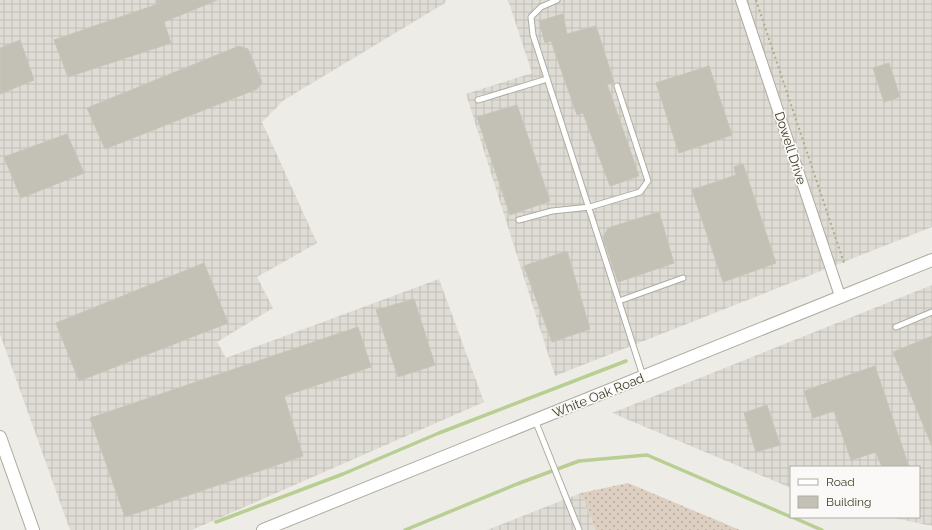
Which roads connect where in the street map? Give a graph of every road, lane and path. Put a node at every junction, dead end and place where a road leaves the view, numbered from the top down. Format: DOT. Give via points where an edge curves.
graph roads {
  1 [pos="557,0"];
  2 [pos="741,0"];
  3 [pos="756,0"];
  4 [pos="547,79"];
  5 [pos="617,86"];
  6 [pos="478,100"];
  7 [pos="590,208"];
  8 [pos="519,220"];
  9 [pos="932,260"];
  10 [pos="844,263"];
  11 [pos="683,278"];
  12 [pos="840,296"];
  13 [pos="619,301"];
  14 [pos="932,312"];
  15 [pos="896,328"];
  16 [pos="643,376"];
  17 [pos="535,420"];
  18 [pos="0,437"];
  19 [pos="33,530"];
  20 [pos="264,530"];
  21 [pos="579,530"];
  1 -- 4 [label="lane" via="541,7 530,17"];
  2 -- 12 [label="street, Dowell Drive"];
  3 -- 10 [label="path"];
  4 -- 6 [label="lane"];
  4 -- 7 [label="lane"];
  5 -- 7 [label="lane" via="648,182 640,192"];
  7 -- 8 [label="lane" via="552,211"];
  7 -- 13 [label="lane"];
  9 -- 12 [label="street, White Oak Road"];
  11 -- 13 [label="lane"];
  12 -- 16 [label="street, White Oak Road"];
  13 -- 16 [label="lane"];
  14 -- 15 [label="lane"];
  16 -- 17 [label="street, White Oak Road"];
  17 -- 20 [label="street, White Oak Road"];
  17 -- 21 [label="lane"];
  18 -- 19 [label="street"];
}
